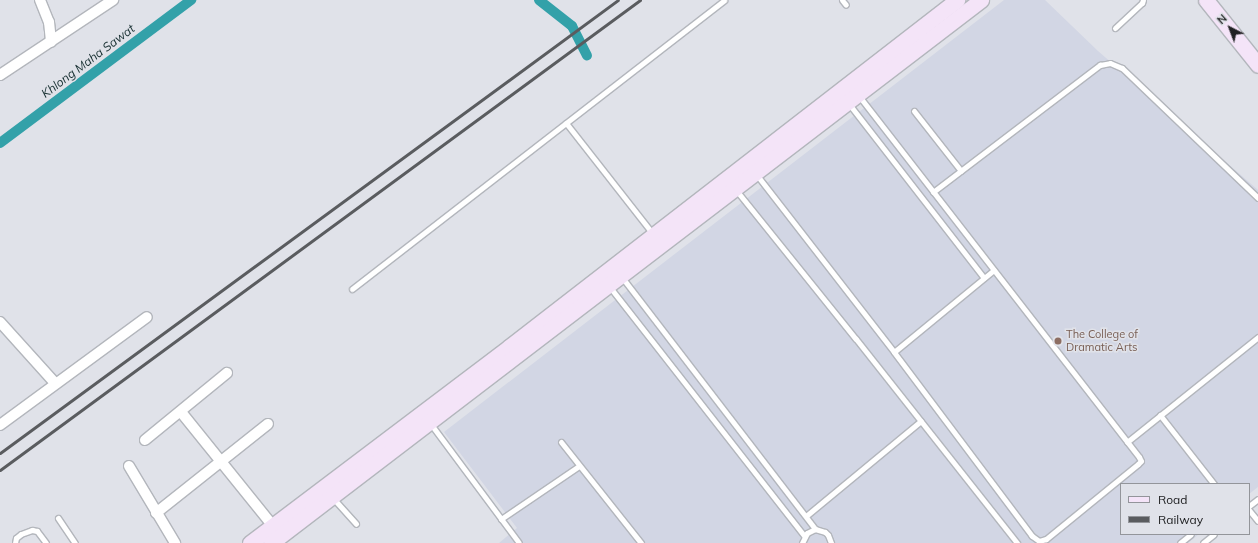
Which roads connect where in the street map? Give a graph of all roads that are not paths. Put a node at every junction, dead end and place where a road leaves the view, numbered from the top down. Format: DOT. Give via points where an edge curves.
graph roads {
  1 [pos="40,0"];
  2 [pos="113,0"];
  3 [pos="724,0"];
  4 [pos="842,0"];
  5 [pos="957,0"];
  6 [pos="981,0"];
  7 [pos="1143,0"];
  8 [pos="1206,0"];
  9 [pos="846,5"];
  10 [pos="1115,28"];
  11 [pos="51,42"];
  12 [pos="1258,65"];
  13 [pos="0,75"];
  14 [pos="855,93"];
  15 [pos="914,111"];
  16 [pos="566,123"];
  17 [pos="961,171"];
  18 [pos="755,172"];
  19 [pos="734,188"];
  20 [pos="934,192"];
  21 [pos="1258,198"];
  22 [pos="654,234"];
  23 [pos="994,270"];
  24 [pos="617,271"];
  25 [pos="984,278"];
  26 [pos="604,281"];
  27 [pos="352,289"];
  28 [pos="147,317"];
  29 [pos="0,322"];
  30 [pos="1258,338"];
  31 [pos="894,352"];
  32 [pos="227,373"];
  33 [pos="55,383"];
  34 [pos="181,412"];
  35 [pos="1160,415"];
  36 [pos="921,421"];
  37 [pos="430,423"];
  38 [pos="268,424"];
  39 [pos="0,426"];
  40 [pos="145,440"];
  41 [pos="560,442"];
  42 [pos="1127,442"];
  43 [pos="221,460"];
  44 [pos="129,466"];
  45 [pos="580,466"];
  46 [pos="1213,483"];
  47 [pos="332,496"];
  48 [pos="1258,499"];
  49 [pos="1250,505"];
  50 [pos="1250,511"];
  51 [pos="156,513"];
  52 [pos="806,516"];
  53 [pos="58,518"];
  54 [pos="501,519"];
  55 [pos="1258,521"];
  56 [pos="356,524"];
  57 [pos="273,526"];
  58 [pos="815,529"];
  59 [pos="1190,535"];
  60 [pos="1213,535"];
  61 [pos="804,536"];
  62 [pos="14,543"];
  63 [pos="46,543"];
  64 [pos="75,543"];
  65 [pos="175,543"];
  66 [pos="250,543"];
  67 [pos="271,543"];
  68 [pos="519,543"];
  69 [pos="641,543"];
  70 [pos="802,543"];
  71 [pos="831,543"];
  72 [pos="1017,543"];
  73 [pos="1180,543"];
  74 [pos="1203,543"];
  1 -- 11 [label="street" via="48,22"];
  2 -- 11 [label="street"];
  3 -- 16 [label="lane"];
  4 -- 9 [label="lane"];
  5 -- 14 [label="main road"];
  6 -- 14 [label="main road"];
  7 -- 10 [label="lane"];
  8 -- 12 [label="main road"];
  11 -- 13 [label="street"];
  14 -- 18 [label="main road"];
  14 -- 20 [label="lane"];
  14 -- 22 [label="main road"];
  14 -- 25 [label="lane"];
  15 -- 17 [label="lane"];
  16 -- 22 [label="lane"];
  16 -- 27 [label="lane"];
  17 -- 20 [label="lane"];
  17 -- 21 [label="lane" via="1100,65 1110,63 1122,68"];
  18 -- 19 [label="main road"];
  18 -- 31 [label="lane"];
  19 -- 24 [label="main road"];
  19 -- 36 [label="lane"];
  20 -- 23 [label="lane"];
  22 -- 24 [label="main road"];
  23 -- 25 [label="lane"];
  23 -- 42 [label="lane"];
  24 -- 26 [label="main road"];
  24 -- 52 [label="lane"];
  25 -- 31 [label="lane"];
  26 -- 37 [label="main road"];
  26 -- 57 [label="main road"];
  26 -- 61 [label="lane"];
  28 -- 33 [label="street"];
  29 -- 33 [label="street"];
  30 -- 35 [label="lane"];
  31 -- 42 [label="lane" via="1032,536 1039,541 1046,539 1141,461"];
  32 -- 34 [label="street"];
  33 -- 39 [label="street"];
  34 -- 40 [label="street"];
  34 -- 43 [label="street"];
  35 -- 42 [label="lane"];
  35 -- 46 [label="lane"];
  36 -- 52 [label="lane"];
  36 -- 72 [label="lane"];
  37 -- 47 [label="main road"];
  37 -- 54 [label="lane"];
  38 -- 43 [label="street"];
  41 -- 45 [label="lane"];
  43 -- 51 [label="street"];
  43 -- 57 [label="street"];
  44 -- 51 [label="street"];
  45 -- 54 [label="lane"];
  45 -- 69 [label="lane"];
  47 -- 56 [label="lane"];
  47 -- 67 [label="main road"];
  48 -- 49 [label="lane"];
  50 -- 55 [label="lane"];
  51 -- 65 [label="street"];
  52 -- 58 [label="lane"];
  53 -- 64 [label="lane"];
  54 -- 68 [label="lane"];
  57 -- 66 [label="main road"];
  58 -- 61 [label="lane"];
  58 -- 71 [label="lane" via="825,532"];
  59 -- 73 [label="lane"];
  60 -- 74 [label="lane"];
  61 -- 70 [label="lane"];
  62 -- 63 [label="lane" via="16,538 32,530 37,531"];
}
